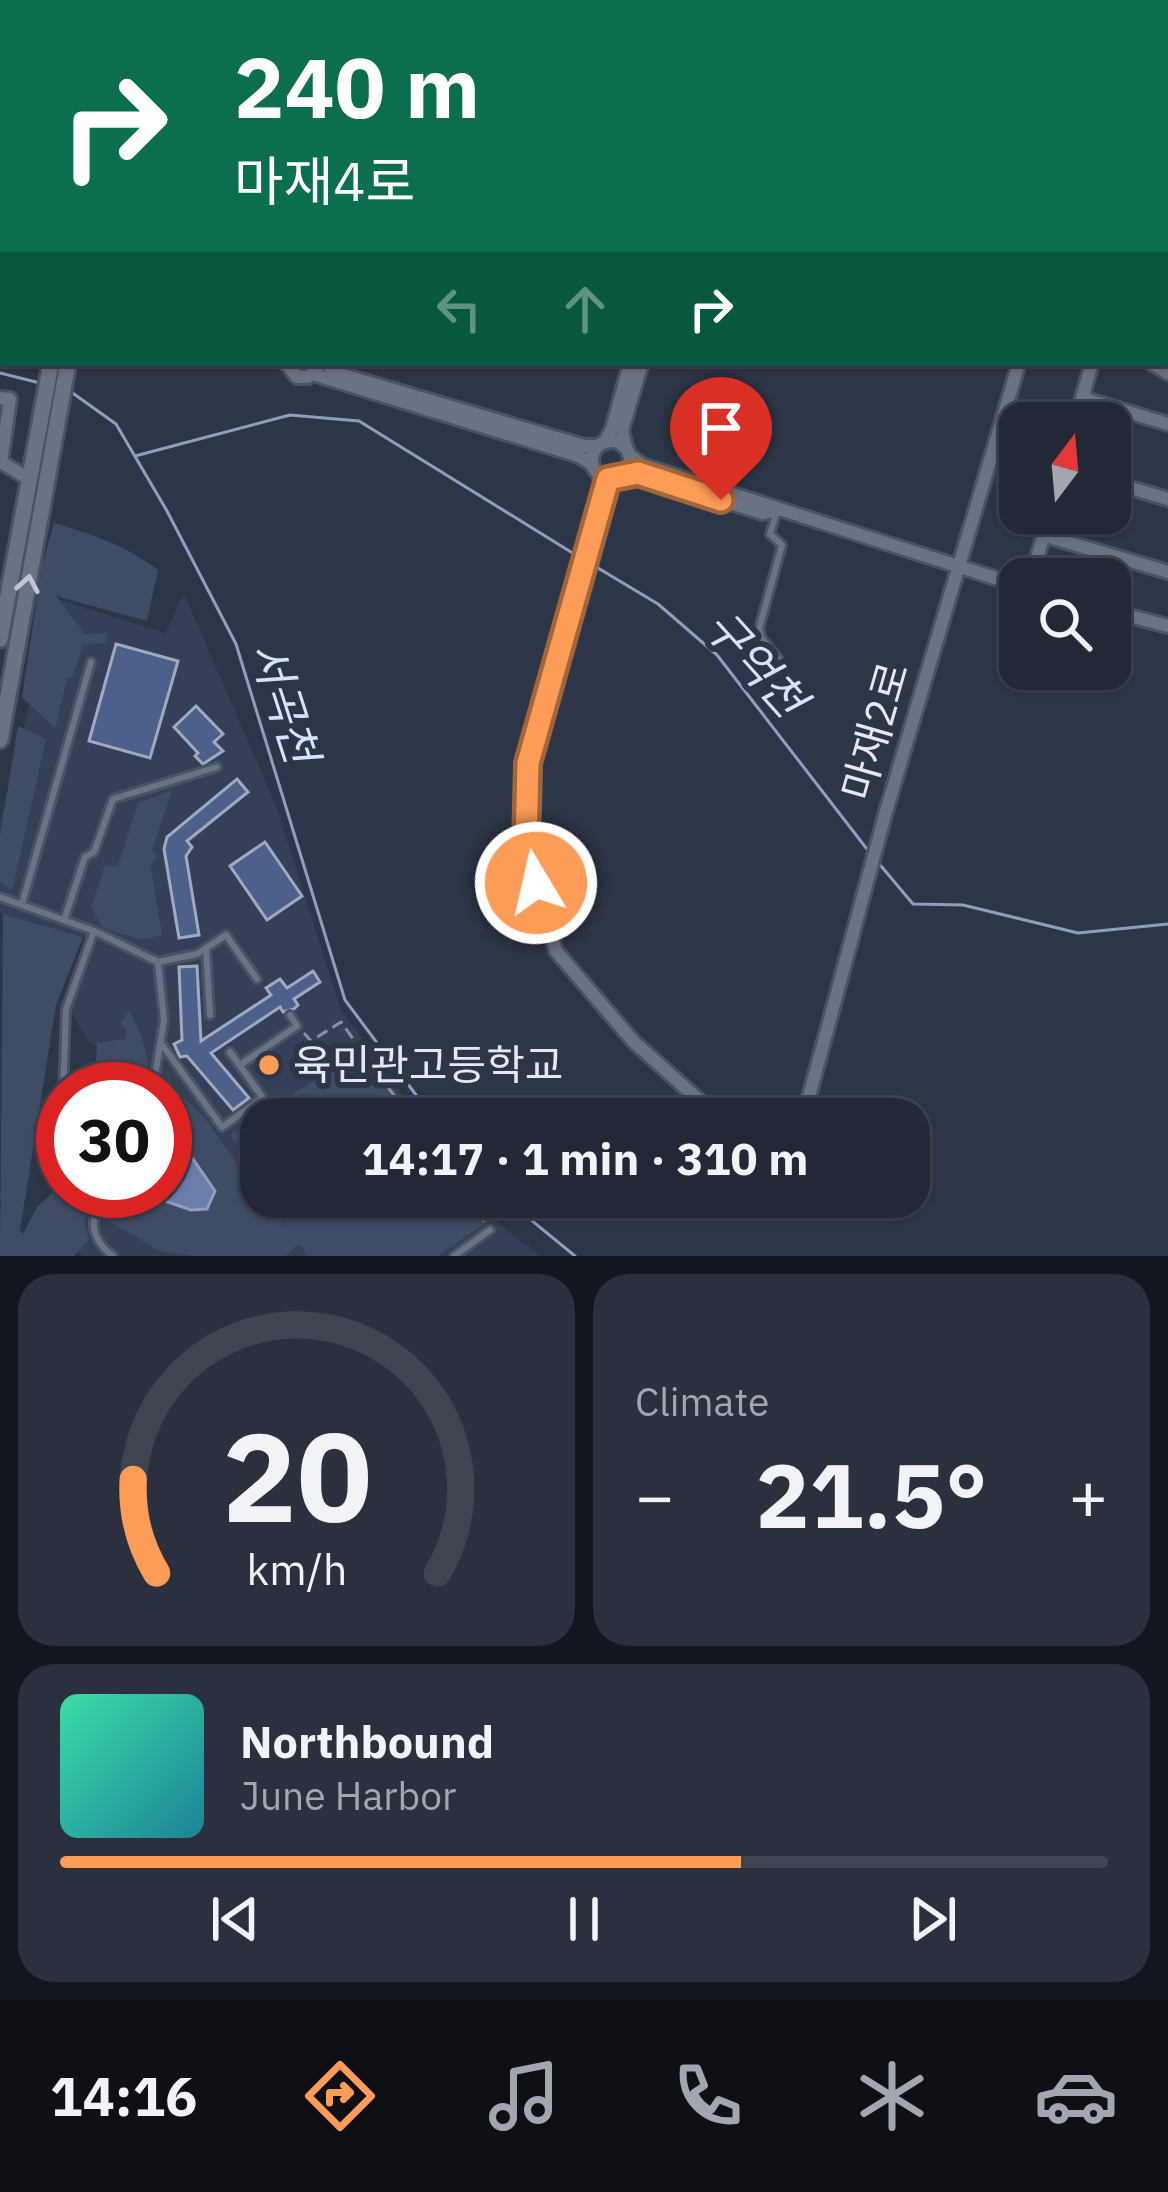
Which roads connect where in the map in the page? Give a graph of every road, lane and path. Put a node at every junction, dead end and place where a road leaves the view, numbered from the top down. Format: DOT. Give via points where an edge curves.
graph roads {
  1 [pos="51,366"];
  2 [pos="67,366"];
  3 [pos="287,366"];
  4 [pos="629,366"];
  5 [pos="641,366"];
  6 [pos="1017,366"];
  7 [pos="1091,366"];
  8 [pos="318,367"];
  9 [pos="0,398"];
  10 [pos="1082,398"];
  11 [pos="52,402"];
  12 [pos="1081,402"];
  13 [pos="1168,424"];
  14 [pos="601,445"];
  15 [pos="628,452"];
  16 [pos="593,465"];
  17 [pos="29,478"];
  18 [pos="614,478"];
  19 [pos="1131,488"];
  20 [pos="1168,499"];
  21 [pos="777,510"];
  22 [pos="1043,535"];
  23 [pos="1037,558"];
  24 [pos="957,568"];
  25 [pos="1168,572"];
  26 [pos="999,580"];
  27 [pos="3,615"];
  28 [pos="1131,616"];
  29 [pos="1168,626"];
  30 [pos="0,639"];
  31 [pos="91,662"];
  32 [pos="781,662"];
  33 [pos="0,740"];
  34 [pos="218,767"];
  35 [pos="0,897"];
  36 [pos="22,904"];
  37 [pos="64,920"];
  38 [pos="94,931"];
  39 [pos="206,948"];
  40 [pos="158,962"];
  41 [pos="257,979"];
  42 [pos="210,1015"];
  43 [pos="290,1015"];
  44 [pos="297,1026"];
  45 [pos="161,1043"];
  46 [pos="230,1052"];
  47 [pos="64,1062"];
  48 [pos="158,1062"];
  49 [pos="240,1065"];
  50 [pos="396,1098"];
  51 [pos="697,1098"];
  52 [pos="809,1098"];
  53 [pos="92,1218"];
  54 [pos="482,1218"];
  55 [pos="490,1230"];
  56 [pos="113,1256"];
  57 [pos="454,1256"];
  1 -- 11 [label="street"];
  2 -- 11 [label="street"];
  3 -- 8 [label="street" via="297,377"];
  4 -- 14 [label="street"];
  5 -- 15 [label="street" via="622,430"];
  6 -- 24 [label="street, 마재2로"];
  7 -- 10 [label="street"];
  8 -- 14 [label="street"];
  8 -- 16 [label="street"];
  9 -- 17 [label="street" via="10,399 1,461"];
  10 -- 12 [label="street"];
  10 -- 13 [label="street"];
  11 -- 17 [label="street"];
  33 -- 11 [label="street, one-way"];
  14 -- 15 [label="street" via="616,442"];
  14 -- 16 [label="street"];
  15 -- 18 [label="street" via="628,467"];
  15 -- 21 [label="street" via="642,465"];
  16 -- 18 [label="street"];
  17 -- 27 [label="street"];
  18 -- 21 [label="street" via="638,473 762,513"];
  18 -- 51 [label="street" via="528,763 526,848 556,952"];
  19 -- 20 [label="street"];
  21 -- 24 [label="street"];
  21 -- 32 [label="lane" via="770,534 782,544 759,629"];
  22 -- 23 [label="street"];
  22 -- 25 [label="street"];
  24 -- 26 [label="street"];
  24 -- 52 [label="street, 마재2로"];
  27 -- 30 [label="street"];
  28 -- 29 [label="street"];
  31 -- 36 [label="lane"];
  34 -- 37 [label="lane" via="113,799"];
  35 -- 36 [label="lane"];
  36 -- 37 [label="lane"];
  37 -- 38 [label="lane"];
  38 -- 40 [label="lane"];
  38 -- 47 [label="lane" via="66,1009"];
  39 -- 40 [label="lane"];
  39 -- 41 [label="lane" via="226,935"];
  39 -- 42 [label="lane"];
  40 -- 45 [label="lane"];
  43 -- 44 [label="lane"];
  44 -- 49 [label="lane"];
  44 -- 50 [label="path" via="311,1041 341,1022"];
  45 -- 48 [label="lane"];
  45 -- 49 [label="lane" via="222,1127 263,1098"];
  46 -- 49 [label="lane"];
  53 -- 56 [label="lane" via="101,1247"];
  54 -- 55 [label="path"];
  55 -- 57 [label="lane"];
}
